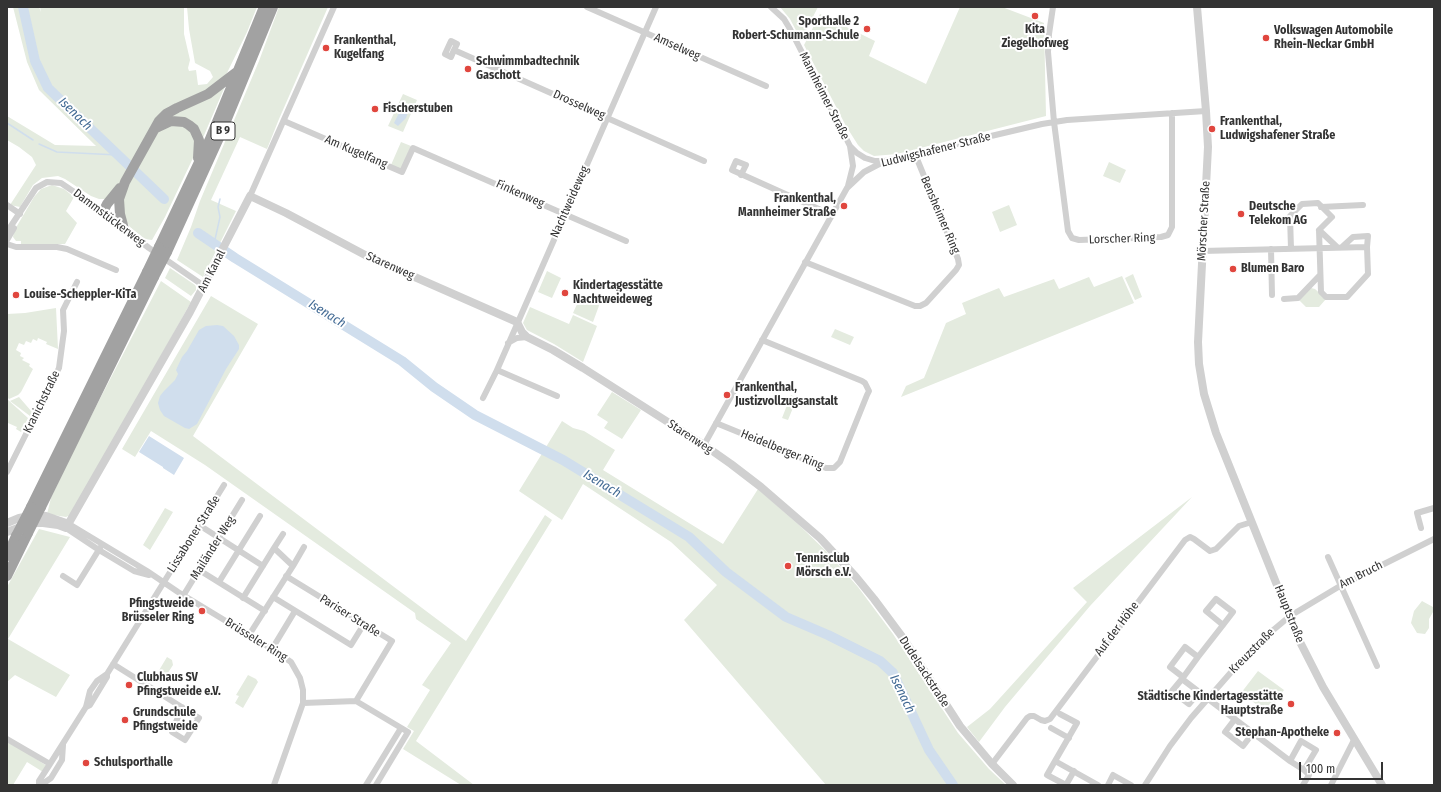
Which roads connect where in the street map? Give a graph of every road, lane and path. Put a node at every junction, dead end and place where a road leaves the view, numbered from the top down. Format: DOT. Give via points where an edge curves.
graph roads {
  1 [pos="264,7"];
  2 [pos="273,7"];
  3 [pos="334,7"];
  4 [pos="586,7"];
  5 [pos="656,7"];
  6 [pos="771,7"];
  7 [pos="1053,7"];
  8 [pos="1197,7"];
  9 [pos="644,33"];
  10 [pos="454,50"];
  11 [pos="239,70"];
  12 [pos="766,86"];
  13 [pos="1206,111"];
  14 [pos="1172,113"];
  15 [pos="607,118"];
  16 [pos="284,121"];
  17 [pos="1054,122"];
  18 [pos="155,129"];
  19 [pos="850,146"];
  20 [pos="413,148"];
  21 [pos="915,154"];
  22 [pos="704,161"];
  23 [pos="885,161"];
  24 [pos="197,166"];
  25 [pos="742,175"];
  26 [pos="127,179"];
  27 [pos="847,188"];
  28 [pos="250,196"];
  29 [pos="118,199"];
  30 [pos="1363,205"];
  31 [pos="7,206"];
  32 [pos="1338,206"];
  33 [pos="1321,207"];
  34 [pos="103,212"];
  35 [pos="20,214"];
  36 [pos="564,214"];
  37 [pos="832,215"];
  38 [pos="1332,216"];
  39 [pos="124,229"];
  40 [pos="1319,230"];
  41 [pos="7,232"];
  42 [pos="7,240"];
  43 [pos="626,241"];
  44 [pos="7,244"];
  45 [pos="1339,247"];
  46 [pos="1367,247"];
  47 [pos="1320,248"];
  48 [pos="163,249"];
  49 [pos="1272,249"];
  50 [pos="1291,249"];
  51 [pos="1202,251"];
  52 [pos="805,262"];
  53 [pos="116,270"];
  54 [pos="1320,275"];
  55 [pos="76,282"];
  56 [pos="1312,284"];
  57 [pos="204,286"];
  58 [pos="1321,292"];
  59 [pos="1272,295"];
  60 [pos="1284,299"];
  61 [pos="517,322"];
  62 [pos="526,337"];
  63 [pos="762,340"];
  64 [pos="508,343"];
  65 [pos="497,370"];
  66 [pos="557,396"];
  67 [pos="483,398"];
  68 [pos="716,423"];
  69 [pos="1216,433"];
  70 [pos="704,445"];
  71 [pos="7,472"];
  72 [pos="224,485"];
  73 [pos="242,500"];
  74 [pos="1434,508"];
  75 [pos="36,510"];
  76 [pos="260,516"];
  77 [pos="1252,522"];
  78 [pos="7,523"];
  79 [pos="199,525"];
  80 [pos="67,526"];
  81 [pos="30,528"];
  82 [pos="1421,528"];
  83 [pos="12,534"];
  84 [pos="283,534"];
  85 [pos="219,537"];
  86 [pos="1434,539"];
  87 [pos="100,547"];
  88 [pos="304,547"];
  89 [pos="274,548"];
  90 [pos="238,550"];
  91 [pos="7,556"];
  92 [pos="838,557"];
  93 [pos="1328,557"];
  94 [pos="263,566"];
  95 [pos="292,566"];
  96 [pos="199,570"];
  97 [pos="7,576"];
  98 [pos="63,576"];
  99 [pos="286,576"];
  100 [pos="219,582"];
  101 [pos="163,583"];
  102 [pos="1340,586"];
  103 [pos="183,596"];
  104 [pos="273,597"];
  105 [pos="243,598"];
  106 [pos="264,611"];
  107 [pos="295,611"];
  108 [pos="1290,616"];
  109 [pos="364,624"];
  110 [pos="1224,625"];
  111 [pos="249,635"];
  112 [pos="272,649"];
  113 [pos="1198,657"];
  114 [pos="113,664"];
  115 [pos="1377,666"];
  116 [pos="1182,678"];
  117 [pos="1199,692"];
  118 [pos="1208,698"];
  119 [pos="356,701"];
  120 [pos="303,703"];
  121 [pos="182,707"];
  122 [pos="1060,714"];
  123 [pos="1235,719"];
  124 [pos="401,728"];
  125 [pos="1051,728"];
  126 [pos="1253,733"];
  127 [pos="1069,738"];
  128 [pos="7,739"];
  129 [pos="1354,740"];
  130 [pos="63,745"];
  131 [pos="1055,761"];
  132 [pos="1290,761"];
  133 [pos="50,764"];
  134 [pos="992,764"];
  135 [pos="1304,770"];
  136 [pos="1074,771"];
  137 [pos="40,785"];
  138 [pos="274,785"];
  139 [pos="366,785"];
  140 [pos="376,785"];
  141 [pos="1013,785"];
  142 [pos="1066,785"];
  143 [pos="1098,785"];
  144 [pos="1108,785"];
  145 [pos="1131,785"];
  146 [pos="1145,785"];
  147 [pos="1303,785"];
  148 [pos="1331,785"];
  149 [pos="1382,785"];
  1 -- 11 [label="highway, B 9"];
  2 -- 48 [label="highway, B 9" via="219,138"];
  3 -- 16 [label="street, Am Kanal"];
  4 -- 9 [label="street, Amselweg"];
  5 -- 9 [label="street, Nachtweideweg"];
  6 -- 19 [label="street, Mannheimer Straße" via="790,29"];
  7 -- 17 [label="street" via="1048,52"];
  8 -- 13 [label="street, Mörscher Straße"];
  9 -- 12 [label="street, Amselweg"];
  9 -- 15 [label="street, Nachtweideweg"];
  10 -- 15 [label="street, Drosselweg"];
  11 -- 18 [label="highway" via="208,94 166,114"];
  11 -- 24 [label="highway, B 9"];
  13 -- 14 [label="street, Ludwigshafener Straße"];
  13 -- 51 [label="street, Mörscher Straße" via="1208,147"];
  14 -- 17 [label="street, Ludwigshafener Straße"];
  14 -- 17 [label="street, Lorscher Ring" via="1172,227 1168,235 1161,237 1079,240 1072,238 1068,231"];
  15 -- 22 [label="street, Drosselweg"];
  15 -- 36 [label="street, Nachtweideweg"];
  16 -- 20 [label="street, Am Kugelfang" via="402,172"];
  16 -- 28 [label="street, Am Kanal"];
  17 -- 21 [label="street, Ludwigshafener Straße"];
  18 -- 24 [label="highway, B 9" via="171,121 184,122 194,129 199,140"];
  18 -- 26 [label="highway"];
  19 -- 23 [label="street, Mannheimer Straße" via="865,158"];
  19 -- 27 [label="street, Mannheimer Straße" via="853,166"];
  20 -- 36 [label="street, Finkenweg"];
  21 -- 23 [label="street, Ludwigshafener Straße"];
  21 -- 52 [label="street, Bensheimer Ring" via="959,265 926,303 915,306"];
  23 -- 27 [label="street, Ludwigshafener Straße" via="864,172"];
  24 -- 48 [label="highway, B 9"];
  25 -- 37 [label="street"];
  26 -- 29 [label="highway"];
  26 -- 34 [label="highway"];
  27 -- 37 [label="street, Ludwigshafener Straße"];
  28 -- 57 [label="street, Am Kanal"];
  28 -- 61 [label="street, Starenweg" via="286,212 367,256"];
  29 -- 34 [label="highway" via="111,209"];
  29 -- 39 [label="highway"];
  30 -- 32 [label="street"];
  31 -- 35 [label="street"];
  32 -- 33 [label="street"];
  32 -- 38 [label="street" via="1338,210"];
  33 -- 38 [label="street"];
  33 -- 50 [label="street" via="1318,203 1302,204 1290,216"];
  34 -- 35 [label="street, Dammstückerweg" via="64,184 47,182 36,188"];
  34 -- 39 [label="street, Dammstückerweg"];
  35 -- 41 [label="street, Dammstückerweg"];
  35 -- 42 [label="street, Dammstückerweg"];
  36 -- 43 [label="street, Finkenweg"];
  36 -- 61 [label="street, Nachtweideweg"];
  37 -- 52 [label="street, Ludwigshafener Straße"];
  38 -- 40 [label="street"];
  39 -- 57 [label="street, Dammstückerweg"];
  40 -- 45 [label="street"];
  40 -- 47 [label="street"];
  44 -- 53 [label="street" via="16,247 67,249"];
  45 -- 46 [label="street"];
  45 -- 46 [label="street" via="1353,237 1368,236"];
  45 -- 47 [label="street"];
  46 -- 58 [label="street" via="1368,274 1347,297 1326,297"];
  47 -- 50 [label="street"];
  47 -- 54 [label="street"];
  48 -- 75 [label="highway, B 9, bridge"];
  49 -- 50 [label="street"];
  49 -- 51 [label="street"];
  49 -- 59 [label="street"];
  51 -- 69 [label="street, Mörscher Straße" via="1199,364 1204,394"];
  52 -- 63 [label="street, Ludwigshafener Straße"];
  54 -- 56 [label="street"];
  54 -- 58 [label="street"];
  55 -- 71 [label="street, Kranichstraße" via="63,310 64,331 59,368"];
  56 -- 58 [label="street"];
  56 -- 60 [label="street" via="1298,298"];
  57 -- 80 [label="street, Am Kanal"];
  61 -- 62 [label="street"];
  61 -- 64 [label="street, Nachtweideweg"];
  62 -- 64 [label="street"];
  62 -- 70 [label="street, Starenweg" via="565,357"];
  63 -- 68 [label="street, Ludwigshafener Straße"];
  63 -- 68 [label="street, Heidelberger Ring" via="865,383 868,394 840,462 834,468 826,468"];
  64 -- 65 [label="street, Nachtweideweg"];
  65 -- 66 [label="street"];
  65 -- 67 [label="street, Nachtweideweg"];
  68 -- 70 [label="street, Ludwigshafener Straße"];
  69 -- 77 [label="street, Hauptstraße"];
  70 -- 92 [label="street, Starenweg" via="761,486"];
  72 -- 79 [label="street, Lissaboner Straße"];
  73 -- 85 [label="street, Mailänder Weg"];
  74 -- 82 [label="street" via="1417,513"];
  75 -- 78 [label="street"];
  75 -- 80 [label="street, Brüsseler Ring"];
  75 -- 81 [label="highway, B 9, bridge"];
  75 -- 83 [label="highway, B 9, bridge"];
  76 -- 90 [label="street"];
  77 -- 108 [label="street, Hauptstraße"];
  77 -- 134 [label="street, Auf der Höhe" via="1239,526 1216,549 1210,551 1190,537 1185,540 1050,719 1045,721 1034,716 1027,718"];
  79 -- 85 [label="street"];
  79 -- 101 [label="street, Lissaboner Straße"];
  80 -- 81 [label="street, Brüsseler Ring" via="43,523"];
  80 -- 87 [label="street, Brüsseler Ring"];
  81 -- 83 [label="street"];
  81 -- 97 [label="highway, B 9"];
  83 -- 91 [label="highway, B 9"];
  84 -- 89 [label="street"];
  85 -- 90 [label="street"];
  85 -- 96 [label="street, Mailänder Weg"];
  86 -- 102 [label="street, Am Bruch"];
  87 -- 98 [label="street" via="77,585"];
  87 -- 101 [label="street, Brüsseler Ring" via="147,571"];
  88 -- 95 [label="street"];
  89 -- 94 [label="street"];
  89 -- 95 [label="street"];
  90 -- 94 [label="street"];
  90 -- 100 [label="street"];
  92 -- 134 [label="street, Dudelsackstraße" via="874,599 903,638 960,726"];
  93 -- 102 [label="street"];
  94 -- 105 [label="street"];
  95 -- 99 [label="street"];
  96 -- 100 [label="street"];
  96 -- 103 [label="street, Mailänder Weg"];
  99 -- 104 [label="street"];
  99 -- 109 [label="street, Pariser Straße"];
  100 -- 105 [label="street"];
  101 -- 103 [label="street, Brüsseler Ring"];
  101 -- 114 [label="street, Lissaboner Straße"];
  102 -- 108 [label="street, Am Bruch"];
  102 -- 115 [label="street"];
  103 -- 111 [label="street, Brüsseler Ring"];
  104 -- 106 [label="street"];
  104 -- 107 [label="street"];
  105 -- 106 [label="street"];
  106 -- 111 [label="street"];
  107 -- 109 [label="street" via="351,645"];
  107 -- 112 [label="street"];
  108 -- 118 [label="street, Kreuzstraße" via="1247,654"];
  108 -- 129 [label="street, Hauptstraße" via="1309,660"];
  109 -- 119 [label="street, Pariser Straße" via="392,641"];
  110 -- 113 [label="street"];
  111 -- 112 [label="street, Brüsseler Ring"];
  112 -- 120 [label="street, Brüsseler Ring" via="284,656 296,670 303,690"];
  113 -- 116 [label="street"];
  113 -- 116 [label="street" via="1185,647 1170,667"];
  114 -- 121 [label="street"];
  114 -- 130 [label="street, Lissaboner Straße" via="90,691 86,707"];
  116 -- 117 [label="street"];
  116 -- 117 [label="street" via="1172,691 1178,696 1189,704"];
  117 -- 118 [label="street"];
  118 -- 123 [label="street"];
  118 -- 146 [label="street, Kreuzstraße" via="1170,746"];
  119 -- 120 [label="street"];
  119 -- 124 [label="street"];
  120 -- 138 [label="street, Brüsseler Ring"];
  121 -- 121 [label="street" via="172,732 185,740 199,718"];
  122 -- 127 [label="street" via="1077,724"];
  123 -- 126 [label="street"];
  123 -- 126 [label="street" via="1225,732 1243,746"];
  124 -- 139 [label="street"];
  124 -- 140 [label="street" via="408,732"];
  125 -- 127 [label="street"];
  126 -- 132 [label="street"];
  127 -- 131 [label="street"];
  128 -- 133 [label="street"];
  129 -- 148 [label="street"];
  129 -- 149 [label="street, Hauptstraße"];
  130 -- 133 [label="street, Lissaboner Straße"];
  130 -- 137 [label="street" via="62,760 51,778"];
  131 -- 136 [label="street"];
  131 -- 142 [label="street" via="1047,774"];
  132 -- 135 [label="street"];
  132 -- 135 [label="street" via="1301,741 1316,750"];
  133 -- 137 [label="street, Lissaboner Straße" via="39,782"];
  134 -- 141 [label="street, Dudelsackstraße"];
  135 -- 147 [label="street" via="1309,775"];
  136 -- 142 [label="street"];
  136 -- 143 [label="street"];
  144 -- 145 [label="street" via="1113,775"];
}
